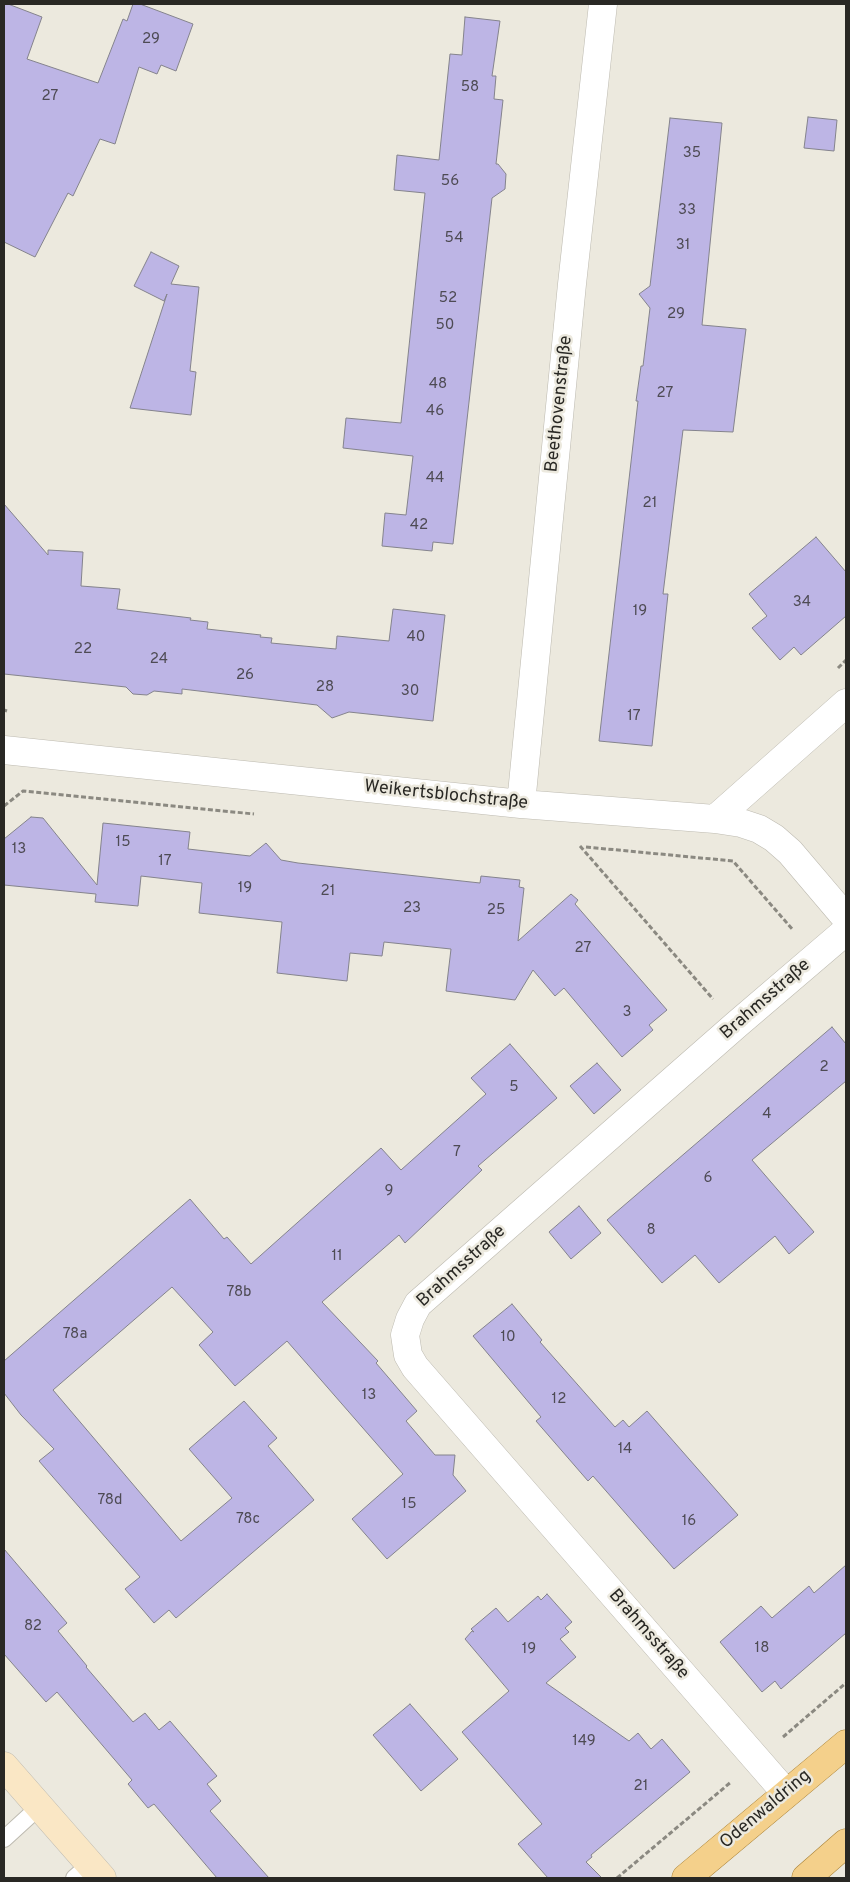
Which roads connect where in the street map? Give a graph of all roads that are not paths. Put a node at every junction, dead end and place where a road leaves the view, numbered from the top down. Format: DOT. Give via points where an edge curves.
graph roads {
  1 [pos="603,4"];
  2 [pos="846,703"];
  3 [pos="4,750"];
  4 [pos="521,804"];
  5 [pos="715,819"];
  6 [pos="846,918"];
  7 [pos="846,931"];
  8 [pos="846,1744"];
  9 [pos="4,1766"];
  10 [pos="786,1793"];
  11 [pos="39,1807"];
  12 [pos="4,1839"];
  13 [pos="846,1843"];
  14 [pos="88,1874"];
  15 [pos="686,1878"];
  16 [pos="806,1878"];
  1 -- 4 [label="street, Beethovenstraße"];
  2 -- 5 [label="street"];
  3 -- 4 [label="street, Weikertsblochstraße"];
  4 -- 5 [label="street, Weikertsblochstraße"];
  5 -- 6 [label="street, Weikertsblochstraße" via="742,823 774,838 790,852"];
  7 -- 10 [label="street, Brahmsstraße" via="418,1304 405,1335 408,1355 415,1367"];
  8 -- 10 [label="main road, Odenwaldring"];
  9 -- 11 [label="main road"];
  10 -- 15 [label="main road, Odenwaldring"];
  11 -- 12 [label="lane"];
  11 -- 14 [label="main road"];
  13 -- 16 [label="main road"];
}
